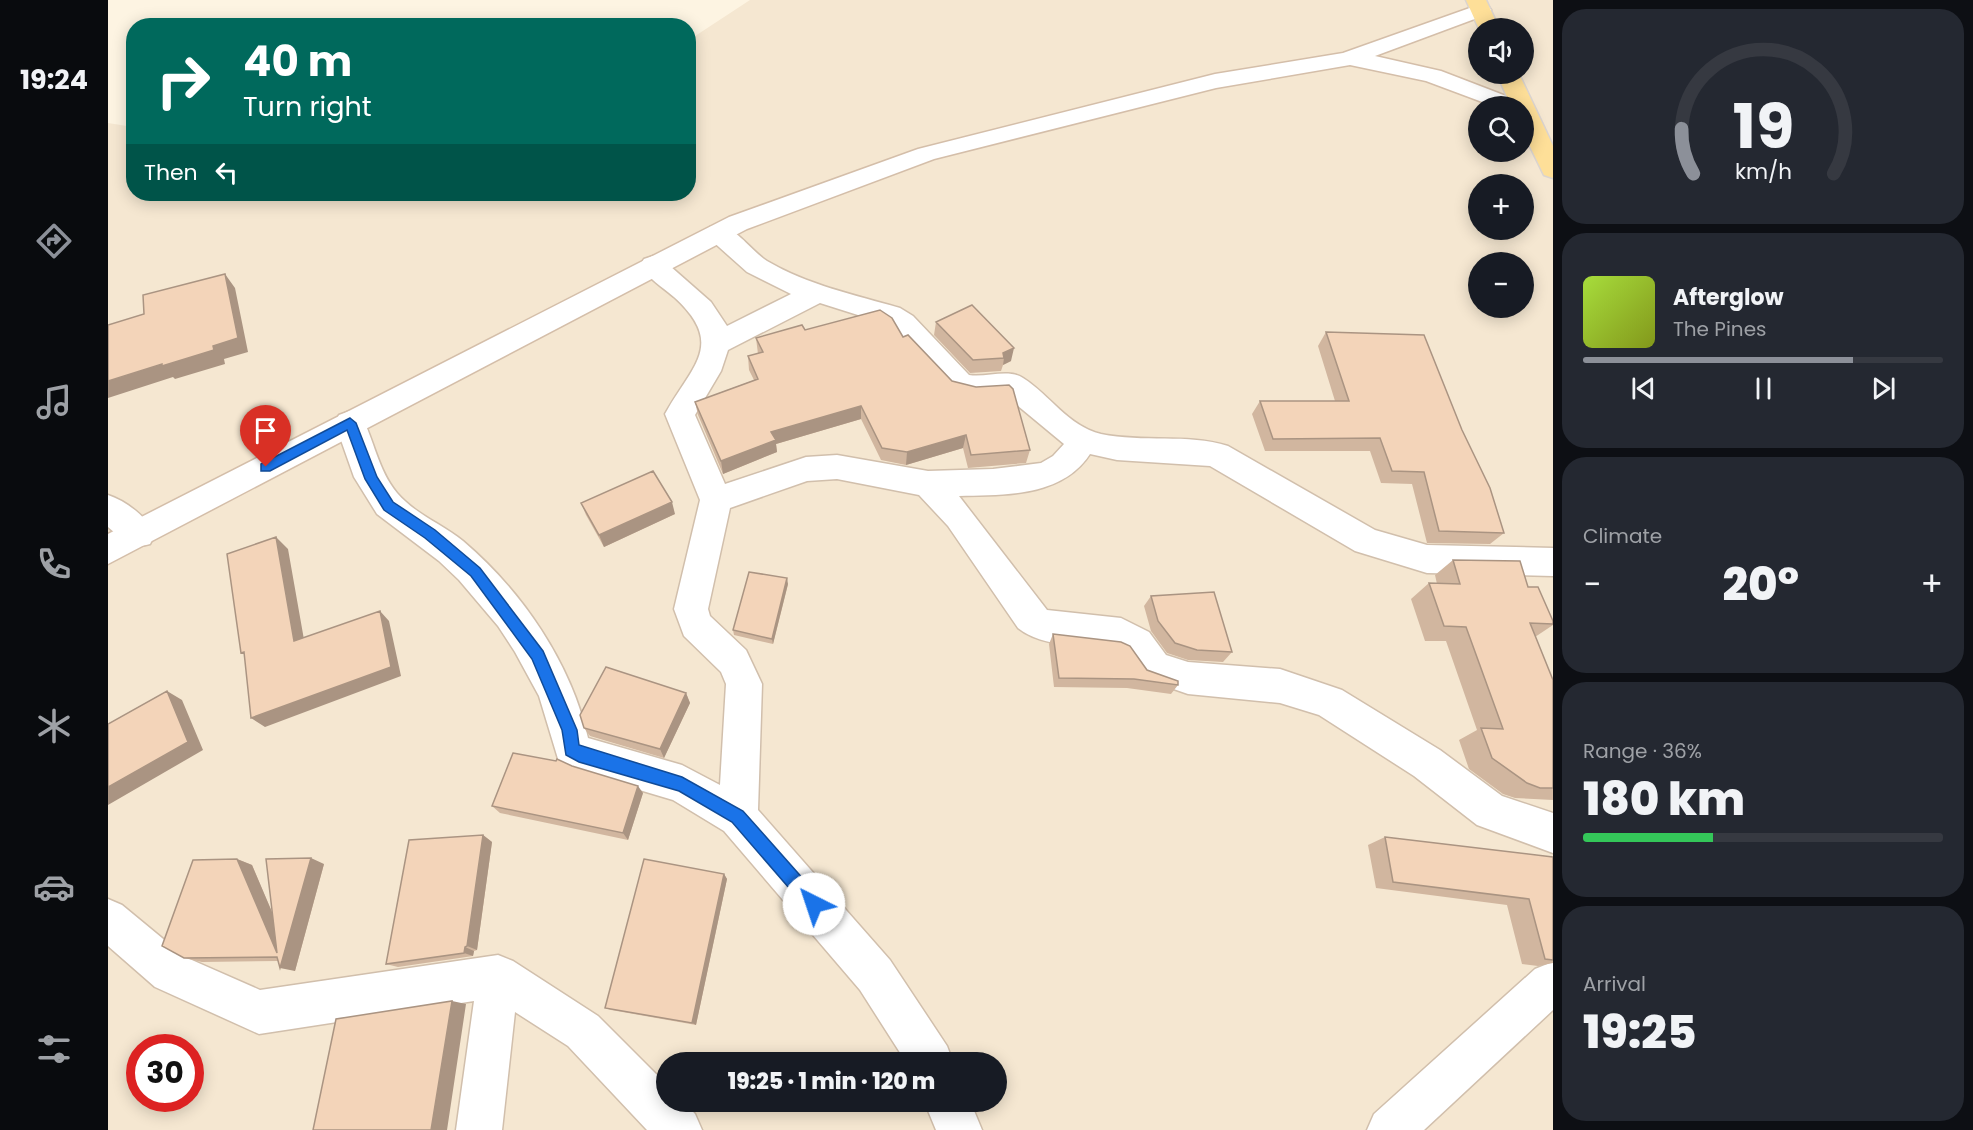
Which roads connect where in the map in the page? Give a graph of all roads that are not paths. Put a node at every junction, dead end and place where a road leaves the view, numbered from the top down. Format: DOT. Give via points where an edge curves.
graph roads {
  1 [pos="1482,13"];
  2 [pos="1347,59"];
  3 [pos="1490,96"];
  4 [pos="1534,134"];
  5 [pos="1553,170"];
  6 [pos="718,233"];
  7 [pos="653,266"];
  8 [pos="817,293"];
  9 [pos="716,344"];
  10 [pos="350,423"];
  11 [pos="1083,440"];
  12 [pos="928,484"];
  13 [pos="716,500"];
  14 [pos="108,508"];
  15 [pos="139,534"];
  16 [pos="108,550"];
  17 [pos="1553,562"];
  18 [pos="738,817"];
  19 [pos="1553,833"];
  20 [pos="108,919"];
  21 [pos="498,976"];
  22 [pos="1553,984"];
  23 [pos="925,1052"];
  24 [pos="952,1112"];
  25 [pos="479,1130"];
  26 [pos="679,1130"];
  27 [pos="959,1130"];
  28 [pos="1390,1130"];
  1 -- 2 [label="street"];
  2 -- 3 [label="street" via="1409,68"];
  2 -- 6 [label="street" via="1215,81 926,154"];
  4 -- 5 [label="main road"];
  6 -- 7 [label="street"];
  6 -- 8 [label="street" via="756,266"];
  7 -- 9 [label="street" via="698,306 714,326"];
  7 -- 10 [label="street"];
  8 -- 9 [label="street"];
  8 -- 11 [label="street" via="890,315 903,323 960,384 1012,385"];
  9 -- 13 [label="street" via="702,384 680,414"];
  10 -- 15 [label="street"];
  10 -- 18 [label="street" via="371,479 389,506 475,572 538,655 569,730 572,749 682,784"];
  11 -- 12 [label="street" via="1069,461 1053,472 1033,477"];
  11 -- 17 [label="street" via="1108,447 1196,450 1217,455 1366,541 1427,559"];
  12 -- 13 [label="street" via="873,472 827,468 806,470"];
  12 -- 19 [label="street" via="959,517 1030,617 1040,625 1121,634 1137,643 1154,667 1188,678 1280,686 1329,702 1427,763 1491,811"];
  13 -- 18 [label="street" via="691,609 696,624 734,661 744,684"];
  14 -- 15 [label="street"];
  15 -- 16 [label="street"];
  18 -- 23 [label="street" via="875,975"];
  20 -- 21 [label="street" via="170,972 259,1012"];
  21 -- 25 [label="street"];
  21 -- 26 [label="street" via="583,1031"];
  22 -- 28 [label="street"];
  24 -- 27 [label="street"];
}
